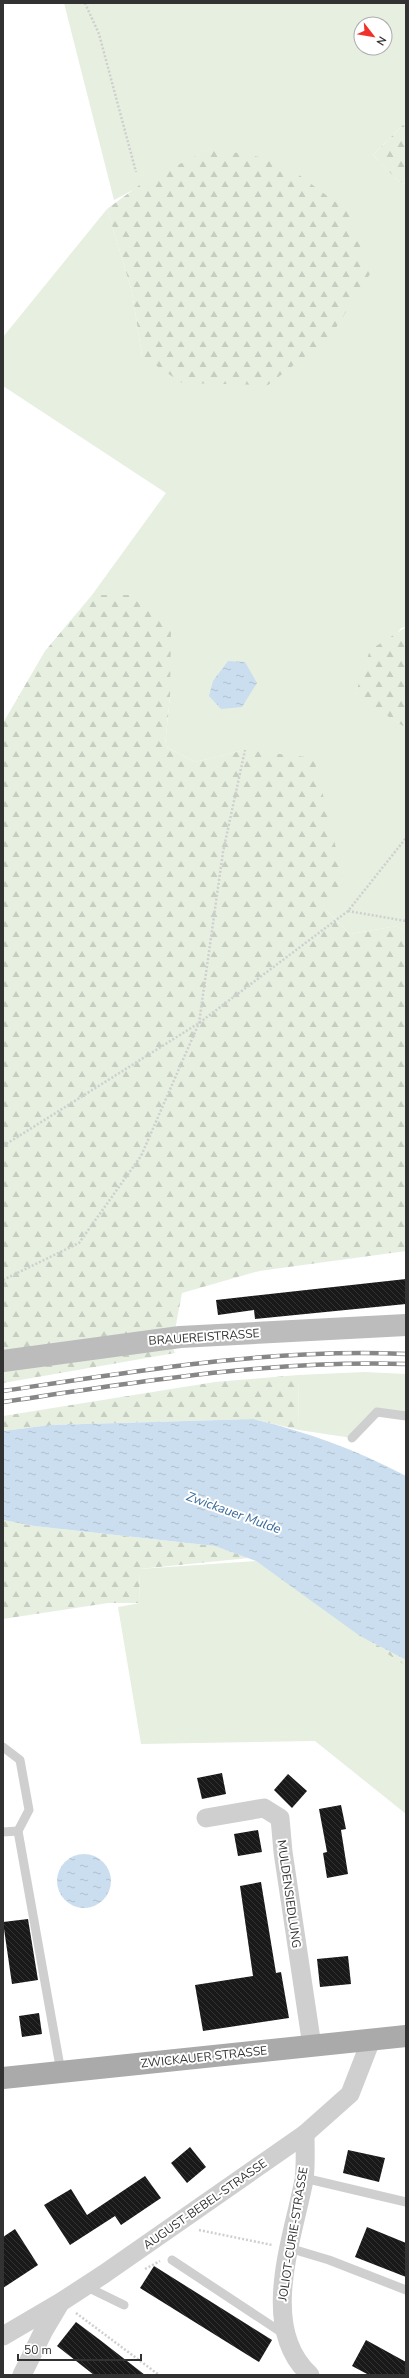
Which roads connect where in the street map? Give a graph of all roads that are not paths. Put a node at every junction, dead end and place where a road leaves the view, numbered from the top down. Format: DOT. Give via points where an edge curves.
graph roads {
  1 [pos="406,1325"];
  2 [pos="3,1361"];
  3 [pos="406,1416"];
  4 [pos="352,1438"];
  5 [pos="3,1747"];
  6 [pos="206,1818"];
  7 [pos="18,1831"];
  8 [pos="3,1832"];
  9 [pos="406,2036"];
  10 [pos="371,2040"];
  11 [pos="312,2046"];
  12 [pos="61,2072"];
  13 [pos="3,2078"];
  14 [pos="305,2134"];
  15 [pos="304,2178"];
  16 [pos="406,2202"];
  17 [pos="289,2248"];
  18 [pos="172,2260"];
  19 [pos="85,2286"];
  20 [pos="406,2290"];
  21 [pos="61,2302"];
  22 [pos="124,2305"];
  23 [pos="286,2335"];
  24 [pos="3,2336"];
  25 [pos="22,2375"];
  26 [pos="310,2375"];
  1 -- 2 [label="street, BRAUEREISTRASSE" via="180,1337"];
  3 -- 4 [label="lane" via="377,1412"];
  5 -- 7 [label="lane" via="20,1760 29,1810"];
  6 -- 11 [label="street, MULDENSIEDLUNG" via="264,1808 280,1818"];
  7 -- 8 [label="lane"];
  7 -- 12 [label="lane"];
  9 -- 10 [label="main road, ZWICKAUER STRASSE"];
  10 -- 11 [label="main road, ZWICKAUER STRASSE"];
  10 -- 14 [label="street, AUGUST-BEBEL-STRASSE" via="350,2094"];
  11 -- 12 [label="main road, ZWICKAUER STRASSE"];
  12 -- 13 [label="main road, ZWICKAUER STRASSE"];
  14 -- 15 [label="street, JOLIOT-CURIE-STRASSE"];
  14 -- 19 [label="street, AUGUST-BEBEL-STRASSE"];
  15 -- 16 [label="lane"];
  15 -- 17 [label="street, JOLIOT-CURIE-STRASSE"];
  17 -- 20 [label="lane" via="329,2260"];
  17 -- 23 [label="street, JOLIOT-CURIE-STRASSE" via="281,2306"];
  18 -- 23 [label="lane"];
  19 -- 21 [label="street, AUGUST-BEBEL-STRASSE"];
  19 -- 22 [label="lane"];
  21 -- 24 [label="street, AUGUST-BEBEL-STRASSE"];
  21 -- 25 [label="street"];
  23 -- 26 [label="street, JOLIOT-CURIE-STRASSE" via="288,2345"];
}
